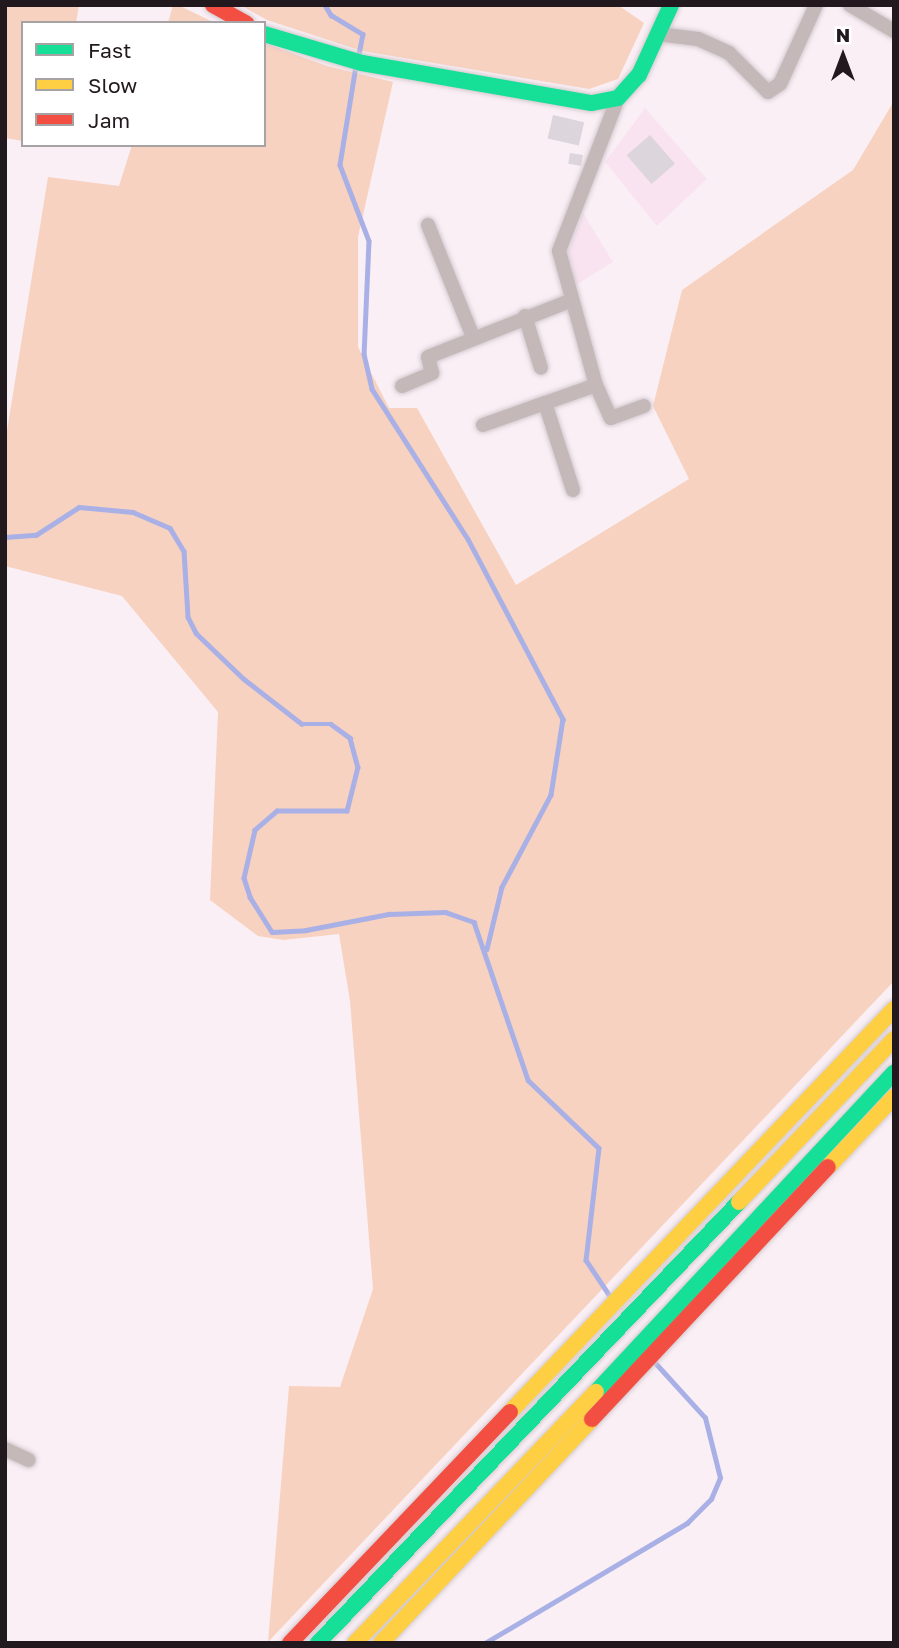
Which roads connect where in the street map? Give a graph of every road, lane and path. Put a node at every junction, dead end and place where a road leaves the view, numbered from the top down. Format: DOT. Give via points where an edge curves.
graph roads {
  1 [pos="213,5"];
  2 [pos="671,5"];
  3 [pos="816,5"];
  4 [pos="850,5"];
  5 [pos="242,21"];
  6 [pos="894,31"];
  7 [pos="659,34"];
  8 [pos="266,35"];
  9 [pos="618,98"];
  10 [pos="428,225"];
  11 [pos="572,300"];
  12 [pos="525,316"];
  13 [pos="473,337"];
  14 [pos="541,368"];
  15 [pos="596,385"];
  16 [pos="402,386"];
  17 [pos="545,403"];
  18 [pos="644,406"];
  19 [pos="482,425"];
  20 [pos="573,489"];
  21 [pos="894,1009"];
  22 [pos="894,1039"];
  23 [pos="894,1072"];
  24 [pos="894,1097"];
  25 [pos="5,1449"];
  26 [pos="29,1460"];
  27 [pos="290,1643"];
  28 [pos="318,1643"];
  29 [pos="355,1643"];
  30 [pos="382,1643"];
  1 -- 5 [label="main road"];
  2 -- 7 [label="main road"];
  3 -- 7 [label="street" via="780,84 768,92 729,53 698,39"];
  4 -- 6 [label="street"];
  7 -- 9 [label="main road" via="639,75"];
  8 -- 9 [label="main road" via="356,61 592,103"];
  9 -- 11 [label="street" via="559,243"];
  10 -- 13 [label="street"];
  11 -- 12 [label="street"];
  11 -- 15 [label="street"];
  12 -- 13 [label="street"];
  12 -- 14 [label="street"];
  13 -- 16 [label="street" via="428,357 432,373"];
  15 -- 17 [label="street"];
  15 -- 18 [label="street" via="611,418"];
  17 -- 19 [label="street"];
  17 -- 20 [label="street"];
  21 -- 27 [label="main road"];
  22 -- 28 [label="main road"];
  23 -- 29 [label="main road"];
  24 -- 30 [label="main road"];
  25 -- 26 [label="street"];
}
